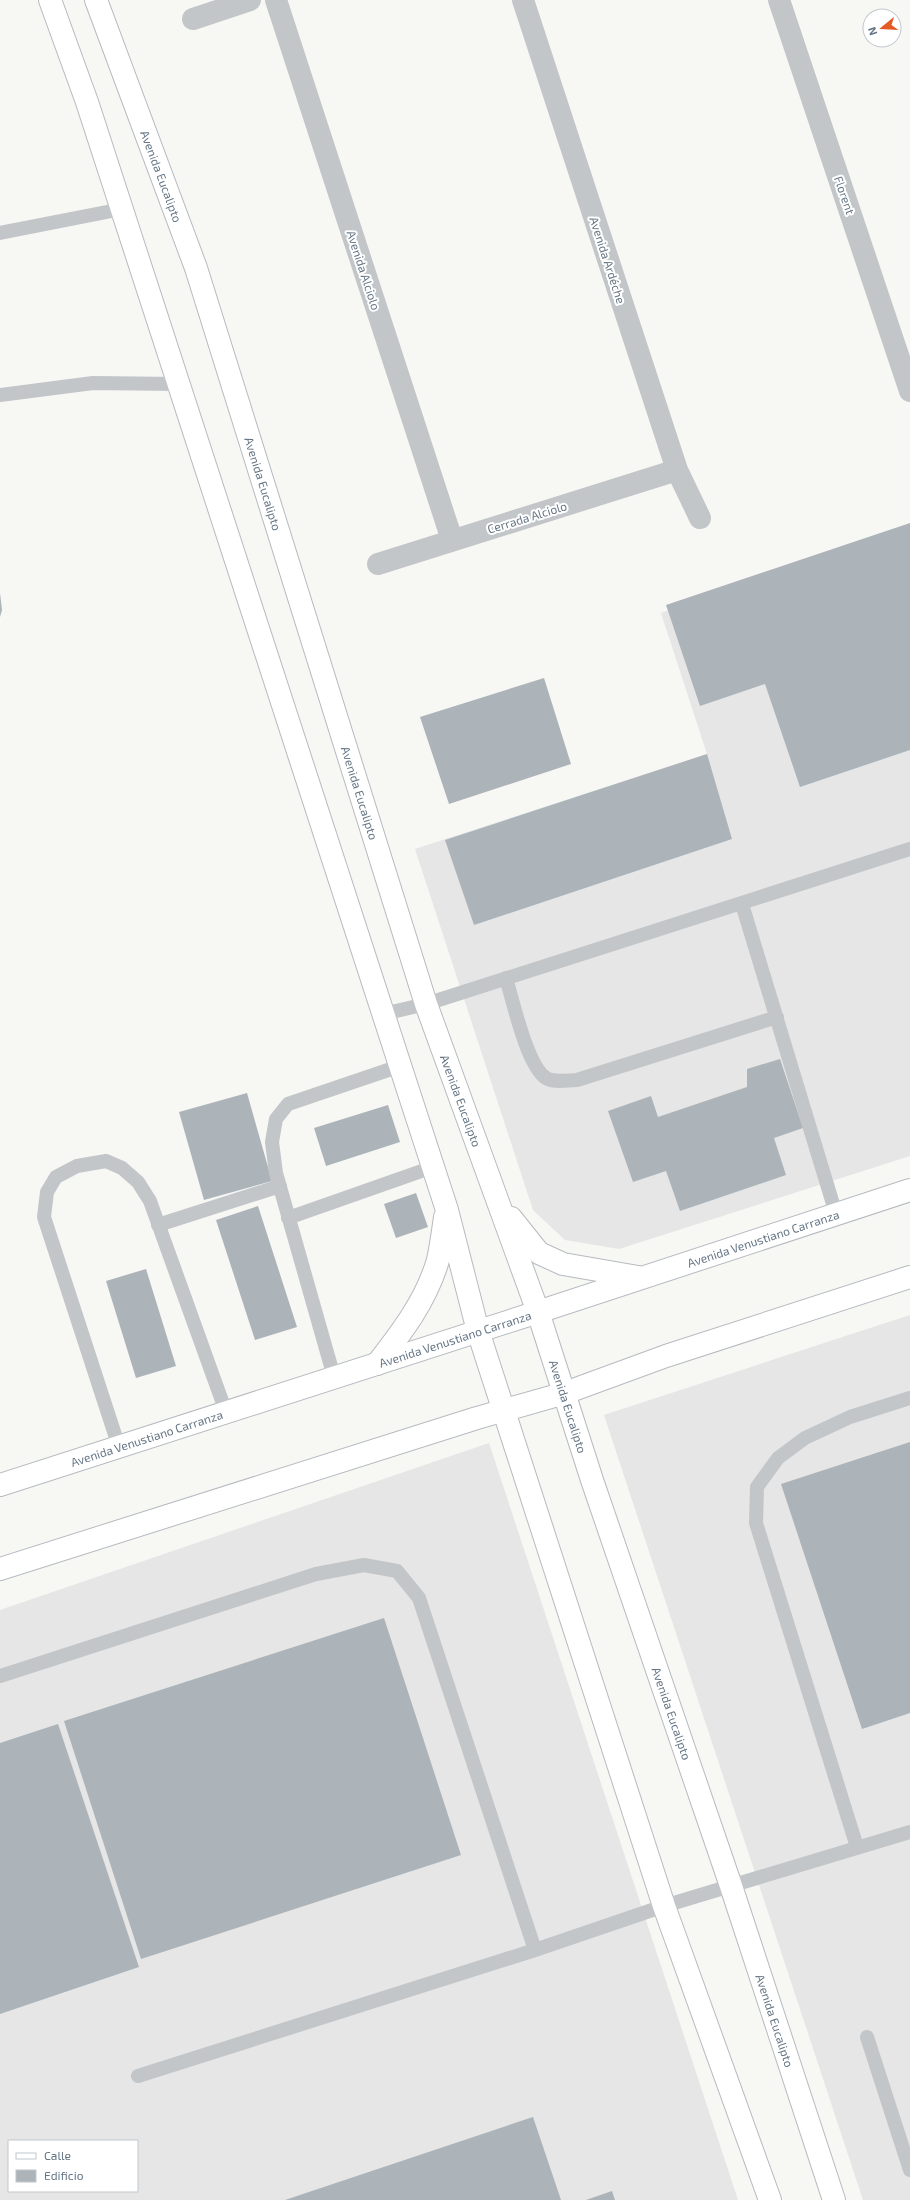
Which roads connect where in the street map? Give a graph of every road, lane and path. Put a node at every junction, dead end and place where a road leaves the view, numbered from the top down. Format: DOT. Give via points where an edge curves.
graph roads {
  1 [pos="50,0"];
  2 [pos="96,0"];
  3 [pos="250,0"];
  4 [pos="276,0"];
  5 [pos="523,0"];
  6 [pos="779,0"];
  7 [pos="193,18"];
  8 [pos="122,209"];
  9 [pos="0,233"];
  10 [pos="179,384"];
  11 [pos="910,391"];
  12 [pos="0,395"];
  13 [pos="677,470"];
  14 [pos="700,518"];
  15 [pos="452,540"];
  16 [pos="378,564"];
  17 [pos="910,849"];
  18 [pos="742,904"];
  19 [pos="506,978"];
  20 [pos="426,1004"];
  21 [pos="383,1014"];
  22 [pos="777,1017"];
  23 [pos="400,1066"];
  24 [pos="433,1167"];
  25 [pos="280,1186"];
  26 [pos="910,1190"];
  27 [pos="500,1204"];
  28 [pos="447,1210"];
  29 [pos="836,1214"];
  30 [pos="288,1218"];
  31 [pos="158,1225"];
  32 [pos="910,1277"];
  33 [pos="643,1278"];
  34 [pos="538,1312"];
  35 [pos="478,1331"];
  36 [pos="377,1364"];
  37 [pos="334,1377"];
  38 [pos="565,1393"];
  39 [pos="910,1398"];
  40 [pos="503,1410"];
  41 [pos="226,1412"];
  42 [pos="119,1447"];
  43 [pos="0,1485"];
  44 [pos="0,1569"];
  45 [pos="0,1676"];
  46 [pos="910,1832"];
  47 [pos="857,1847"];
  48 [pos="731,1886"];
  49 [pos="664,1906"];
  50 [pos="535,1950"];
  51 [pos="867,2037"];
  52 [pos="138,2076"];
  53 [pos="910,2170"];
  54 [pos="770,2200"];
  55 [pos="834,2200"];
  1 -- 8 [label="street" via="88,102"];
  2 -- 20 [label="street, Avenida Eucalipto" via="196,268"];
  3 -- 7 [label="street"];
  4 -- 15 [label="street, Avenida Alciolo"];
  5 -- 13 [label="street, Avenida Ardéche"];
  6 -- 11 [label="street, Florent"];
  8 -- 9 [label="lane"];
  8 -- 10 [label="street"];
  10 -- 12 [label="lane" via="93,383"];
  10 -- 21 [label="street"];
  13 -- 14 [label="street, Avenida Ardéche"];
  13 -- 15 [label="street, Cerrada Alciolo"];
  15 -- 16 [label="street, Cerrada Alciolo"];
  17 -- 18 [label="lane"];
  18 -- 19 [label="lane"];
  18 -- 22 [label="lane"];
  19 -- 20 [label="lane"];
  19 -- 22 [label="lane" via="529,1054 536,1068 547,1078 559,1081 577,1080"];
  20 -- 21 [label="lane"];
  20 -- 27 [label="street, Avenida Eucalipto"];
  21 -- 23 [label="street"];
  22 -- 29 [label="lane"];
  23 -- 24 [label="street"];
  23 -- 25 [label="lane" via="288,1104 276,1119 272,1142"];
  24 -- 28 [label="street"];
  24 -- 30 [label="lane"];
  25 -- 30 [label="lane"];
  25 -- 31 [label="lane"];
  26 -- 29 [label="street, Avenida Venustiano Carranza"];
  27 -- 33 [label="street" via="539,1253 564,1264"];
  27 -- 34 [label="street, Avenida Eucalipto"];
  28 -- 35 [label="street"];
  28 -- 36 [label="street" via="438,1260 425,1294 408,1323"];
  29 -- 33 [label="street, Avenida Venustiano Carranza"];
  30 -- 37 [label="lane"];
  31 -- 41 [label="lane"];
  31 -- 42 [label="lane" via="150,1201 138,1182 122,1168 106,1162 77,1166 56,1177 47,1192 44,1218"];
  32 -- 38 [label="street" via="666,1356"];
  33 -- 34 [label="street, Avenida Venustiano Carranza"];
  34 -- 35 [label="street, Avenida Venustiano Carranza"];
  34 -- 38 [label="street, Avenida Eucalipto"];
  35 -- 36 [label="street, Avenida Venustiano Carranza"];
  35 -- 40 [label="street"];
  36 -- 37 [label="street, Avenida Venustiano Carranza"];
  37 -- 41 [label="street, Avenida Venustiano Carranza"];
  38 -- 40 [label="street"];
  38 -- 48 [label="street, Avenida Eucalipto" via="592,1480"];
  39 -- 47 [label="lane" via="850,1417 805,1438 778,1458 757,1487 756,1523"];
  40 -- 44 [label="street"];
  40 -- 49 [label="street"];
  41 -- 42 [label="street, Avenida Venustiano Carranza"];
  42 -- 43 [label="street, Avenida Venustiano Carranza"];
  45 -- 50 [label="lane" via="316,1574 364,1565 397,1571 419,1598"];
  46 -- 47 [label="lane"];
  47 -- 48 [label="lane"];
  48 -- 49 [label="lane"];
  48 -- 55 [label="street, Avenida Eucalipto"];
  49 -- 50 [label="lane"];
  49 -- 54 [label="street"];
  50 -- 52 [label="lane"];
  51 -- 53 [label="lane"];
}
